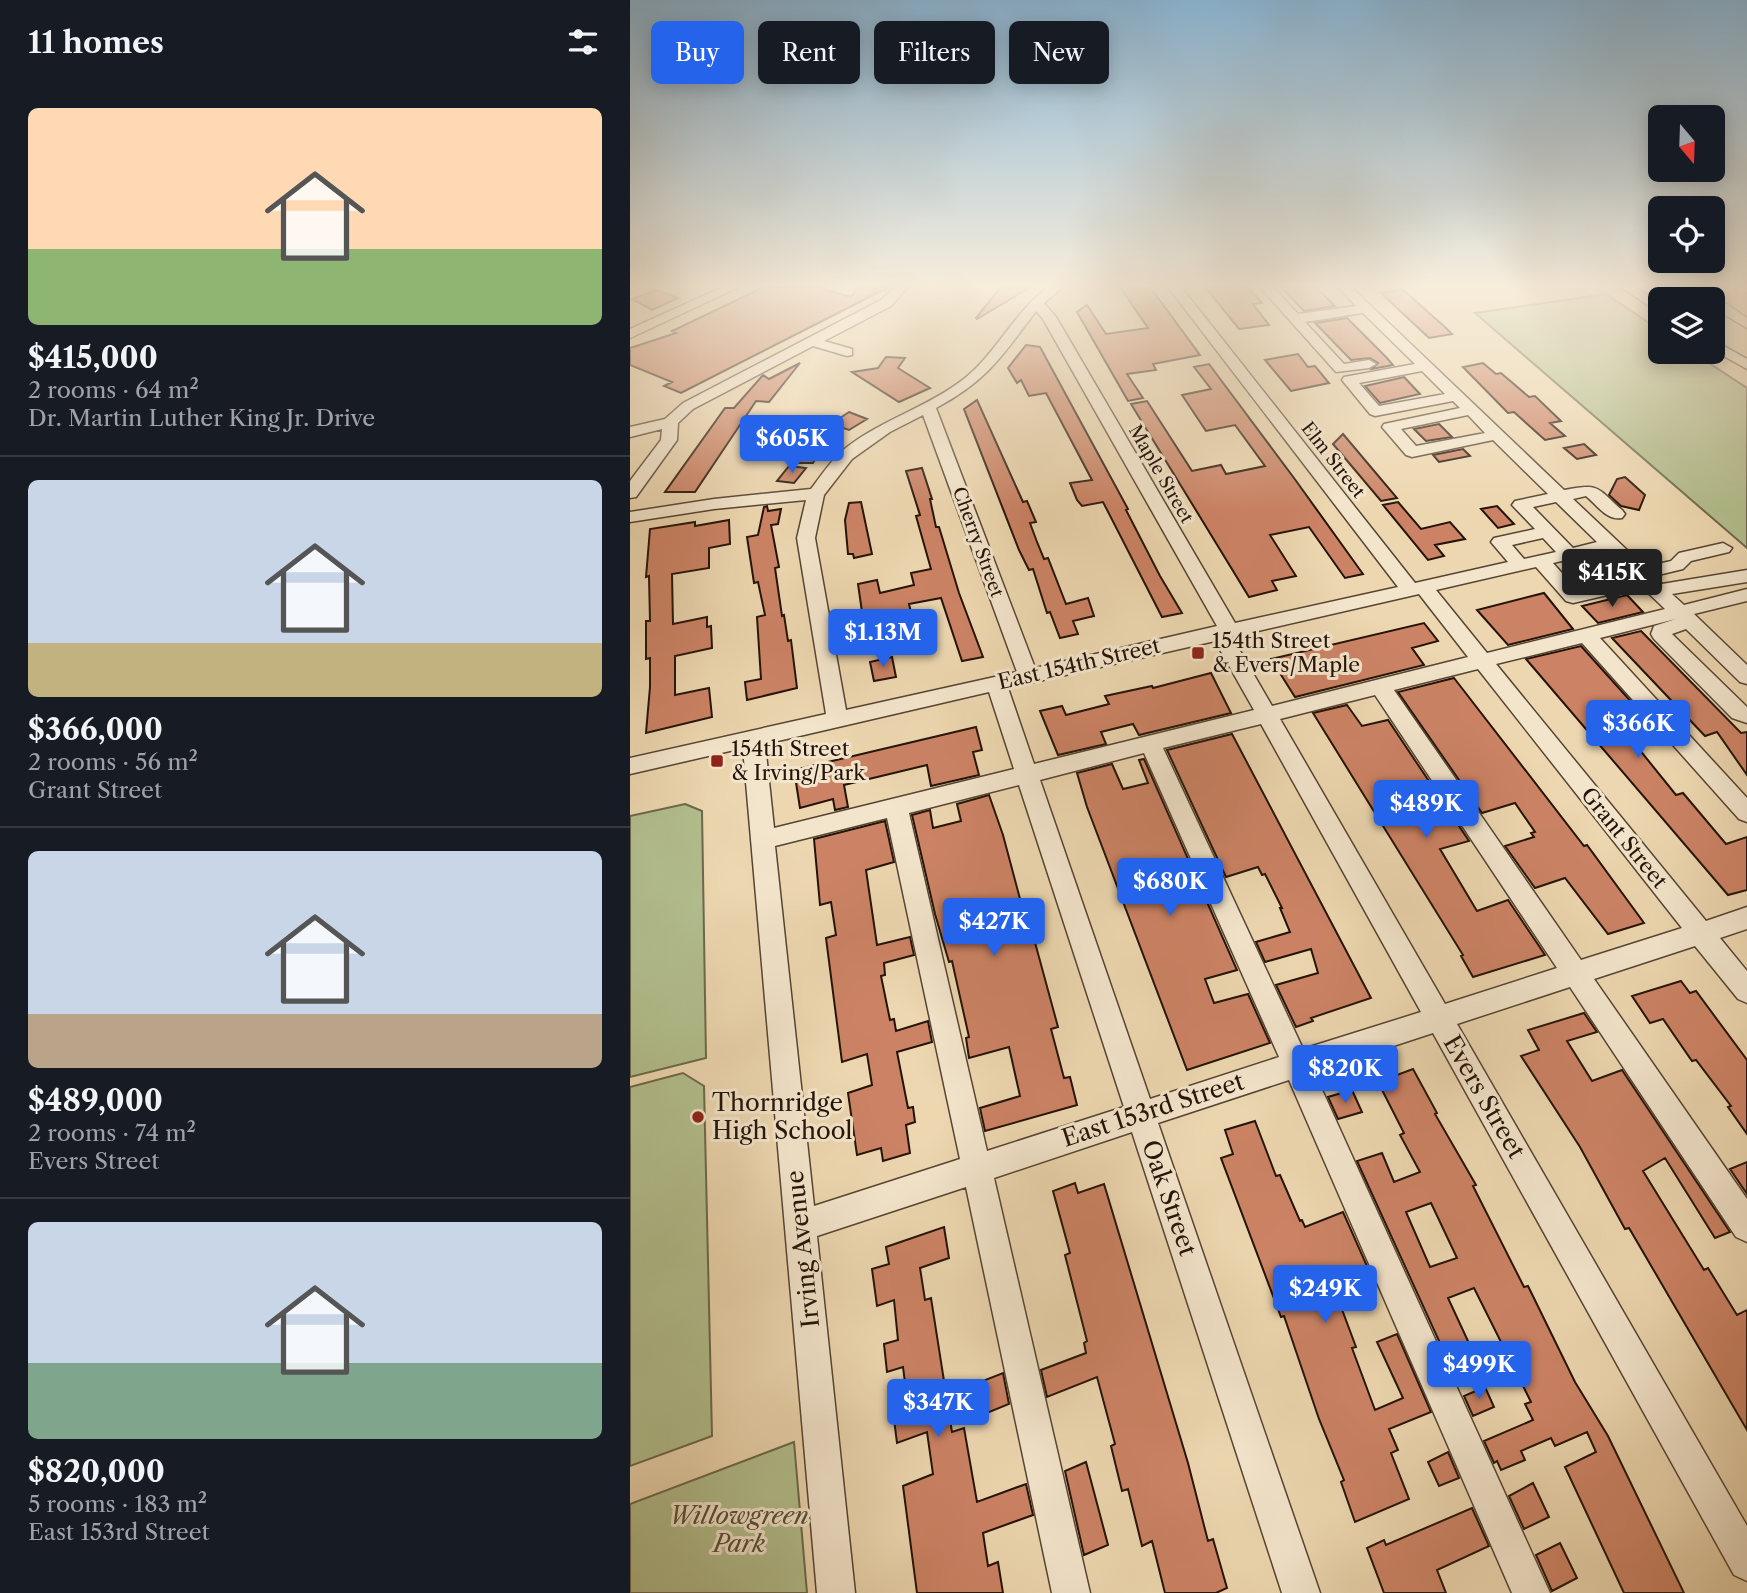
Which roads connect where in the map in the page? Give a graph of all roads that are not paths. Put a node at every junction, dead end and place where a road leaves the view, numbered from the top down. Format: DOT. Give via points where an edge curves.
graph roads {
  1 [pos="772,361"];
  2 [pos="991,361"];
  3 [pos="1074,361"];
  4 [pos="1234,361"];
  5 [pos="1334,361"];
  6 [pos="1384,361"];
  7 [pos="1421,361"];
  8 [pos="1426,366"];
  9 [pos="1457,396"];
  10 [pos="928,408"];
  11 [pos="1472,411"];
  12 [pos="670,422"];
  13 [pos="630,432"];
  14 [pos="1497,435"];
  15 [pos="630,493"];
  16 [pos="816,494"];
  17 [pos="1560,496"];
  18 [pos="1616,514"];
  19 [pos="630,517"];
  20 [pos="1583,518"];
  21 [pos="1545,529"];
  22 [pos="1610,545"];
  23 [pos="1723,548"];
  24 [pos="1569,554"];
  25 [pos="1530,563"];
  26 [pos="1677,565"];
  27 [pos="1747,576"];
  28 [pos="1648,581"];
  29 [pos="1696,582"];
  30 [pos="1416,588"];
  31 [pos="1747,595"];
  32 [pos="1685,617"];
  33 [pos="1224,631"];
  34 [pos="1586,635"];
  35 [pos="1482,661"];
  36 [pos="1028,676"];
  37 [pos="1747,677"];
  38 [pos="996,683"];
  39 [pos="1380,686"];
  40 [pos="1267,714"];
  41 [pos="1747,715"];
  42 [pos="837,718"];
  43 [pos="753,737"];
  44 [pos="1150,743"];
  45 [pos="630,766"];
  46 [pos="1027,774"];
  47 [pos="896,806"];
  48 [pos="1747,813"];
  49 [pos="763,840"];
  50 [pos="1747,918"];
  51 [pos="1700,933"];
  52 [pos="1575,974"];
  53 [pos="1747,991"];
  54 [pos="1438,1018"];
  55 [pos="1296,1064"];
  56 [pos="1140,1114"];
  57 [pos="978,1166"];
  58 [pos="800,1226"];
  59 [pos="1747,1226"];
  60 [pos="1747,1562"];
  61 [pos="836,1593"];
  62 [pos="1071,1593"];
  63 [pos="1301,1593"];
  64 [pos="1531,1593"];
  1 -- 12 [label="street" via="688,406"];
  2 -- 10 [label="street" via="962,388"];
  3 -- 33 [label="street, Maple Street"];
  4 -- 30 [label="street, Elm Street"];
  5 -- 6 [label="street" via="1341,369"];
  7 -- 8 [label="street"];
  8 -- 9 [label="street"];
  8 -- 9 [label="street" via="1349,380 1375,411"];
  9 -- 11 [label="street"];
  10 -- 16 [label="street" via="884,429 846,456"];
  10 -- 36 [label="street, Cherry Street"];
  11 -- 14 [label="street"];
  11 -- 14 [label="street" via="1390,427 1418,457"];
  12 -- 13 [label="street"];
  12 -- 15 [label="street" via="670,440"];
  14 -- 17 [label="street"];
  16 -- 19 [label="street"];
  16 -- 42 [label="street" via="806,538"];
  17 -- 18 [label="street" via="1590,490"];
  17 -- 20 [label="street"];
  17 -- 21 [label="street" via="1521,505"];
  20 -- 21 [label="street"];
  20 -- 22 [label="street"];
  21 -- 24 [label="street"];
  21 -- 25 [label="street" via="1500,542"];
  22 -- 24 [label="street, East 154th Street"];
  22 -- 28 [label="street"];
  23 -- 26 [label="street" via="1685,557"];
  24 -- 25 [label="street, East 154th Street"];
  25 -- 28 [label="street" via="1573,597"];
  25 -- 30 [label="street, East 154th Street"];
  26 -- 28 [label="street"];
  26 -- 29 [label="street"];
  27 -- 29 [label="street" via="1713,584"];
  28 -- 29 [label="street"];
  28 -- 32 [label="street"];
  30 -- 33 [label="street, East 154th Street"];
  30 -- 35 [label="street, Grant Street"];
  31 -- 32 [label="street"];
  32 -- 34 [label="street"];
  32 -- 37 [label="street"];
  32 -- 41 [label="street" via="1661,634"];
  33 -- 36 [label="street, East 154th Street"];
  33 -- 40 [label="street, Evers Street"];
  34 -- 35 [label="street"];
  34 -- 48 [label="street"];
  35 -- 39 [label="street"];
  35 -- 51 [label="street, Grant Street"];
  36 -- 38 [label="street, East 154th Street"];
  38 -- 42 [label="street, East 154th Street"];
  38 -- 46 [label="street, Oak Street"];
  39 -- 40 [label="street"];
  39 -- 52 [label="street"];
  40 -- 44 [label="street"];
  40 -- 54 [label="street, Evers Street"];
  42 -- 43 [label="street, East 154th Street"];
  43 -- 45 [label="street, East 154th Street"];
  43 -- 49 [label="street, Irving Avenue"];
  44 -- 46 [label="street"];
  44 -- 55 [label="street"];
  46 -- 47 [label="street"];
  46 -- 56 [label="street, Oak Street"];
  47 -- 49 [label="street"];
  47 -- 57 [label="street"];
  49 -- 58 [label="street, Irving Avenue"];
  50 -- 51 [label="street, East 153rd Street"];
  51 -- 52 [label="street, East 153rd Street"];
  51 -- 53 [label="street, Grant Street"];
  52 -- 54 [label="street, East 153rd Street"];
  52 -- 59 [label="street"];
  54 -- 55 [label="street, East 153rd Street"];
  54 -- 60 [label="street, Evers Street"];
  55 -- 56 [label="street, East 153rd Street"];
  55 -- 64 [label="street"];
  56 -- 57 [label="street, East 153rd Street"];
  56 -- 63 [label="street, Oak Street"];
  57 -- 58 [label="street, East 153rd Street"];
  57 -- 62 [label="street"];
  58 -- 61 [label="street, Irving Avenue"];
}
